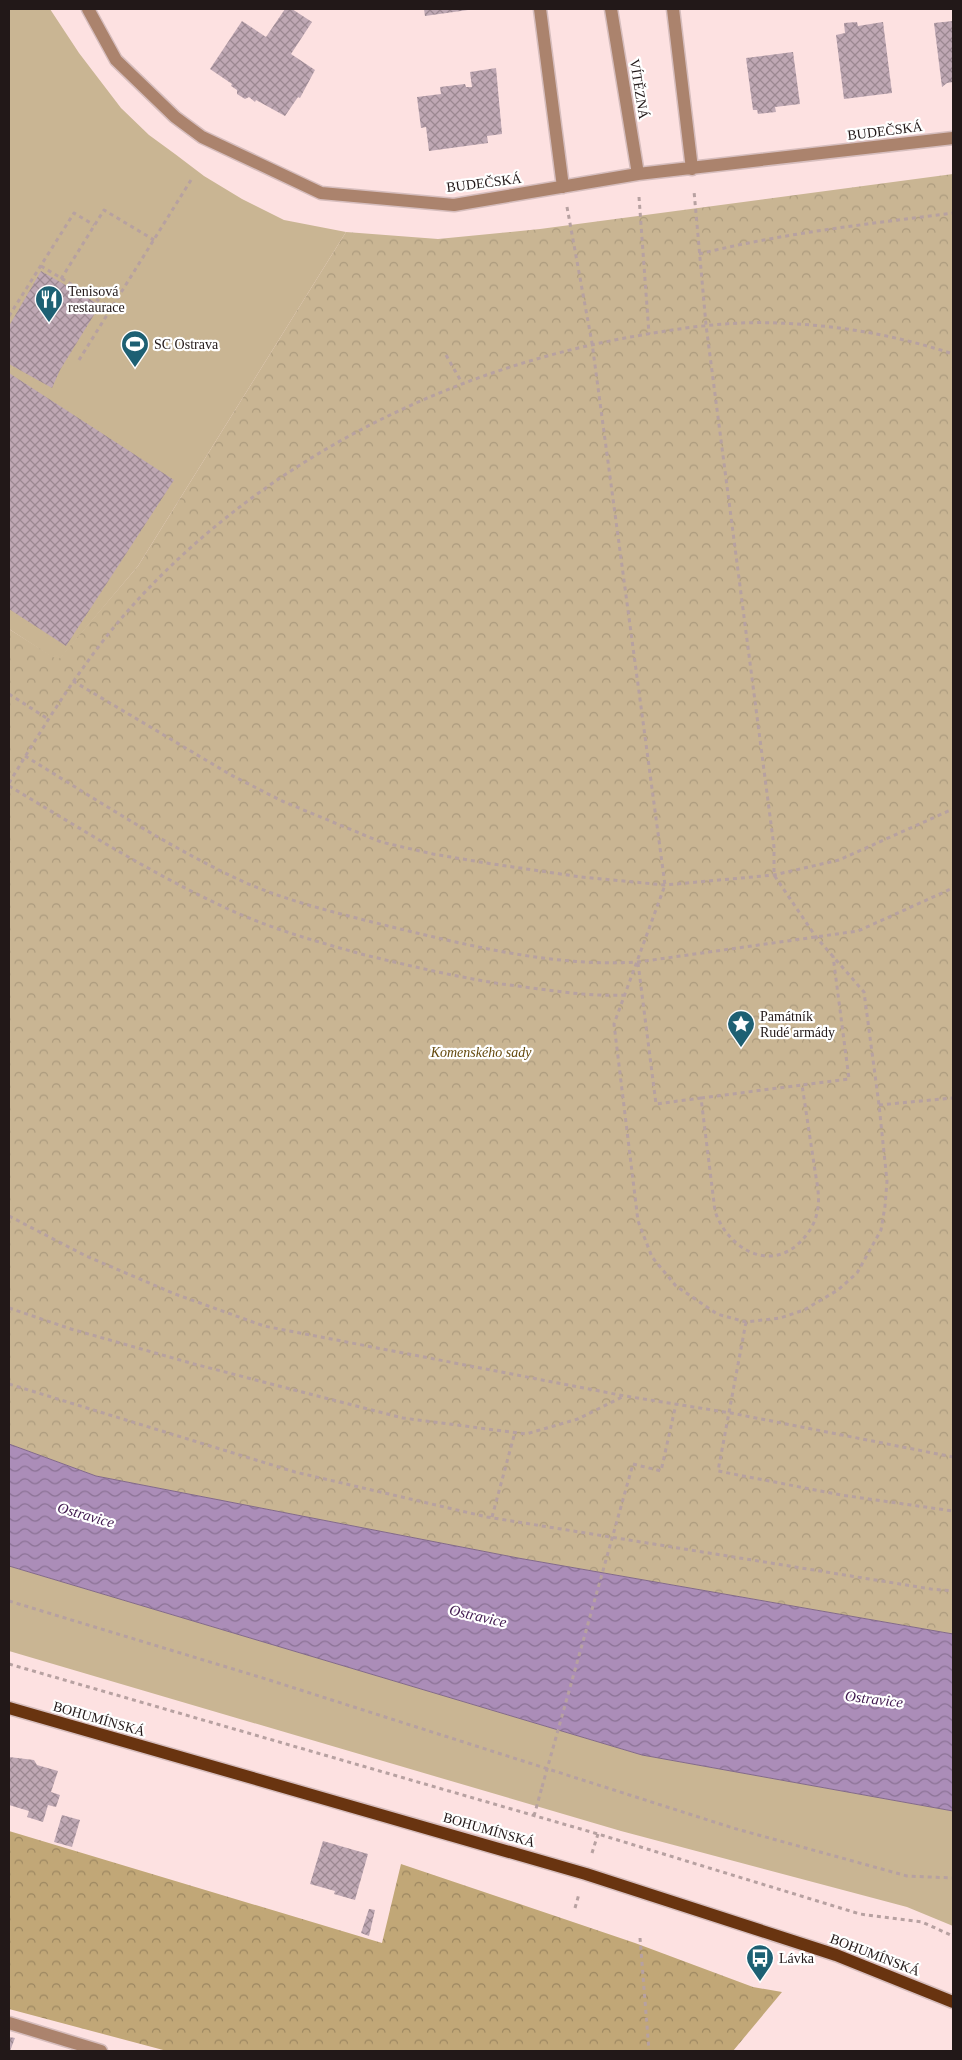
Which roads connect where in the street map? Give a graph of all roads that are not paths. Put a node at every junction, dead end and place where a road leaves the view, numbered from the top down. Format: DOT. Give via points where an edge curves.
graph roads {
  1 [pos="88,9"];
  2 [pos="540,9"];
  3 [pos="611,9"];
  4 [pos="673,9"];
  5 [pos="953,138"];
  6 [pos="692,169"];
  7 [pos="638,174"];
  8 [pos="563,187"];
  9 [pos="9,1708"];
  10 [pos="953,2002"];
  11 [pos="9,2023"];
  12 [pos="101,2051"];
  1 -- 8 [label="street, BUDEČSKÁ" via="116,60 175,117 202,136 321,193 454,205"];
  2 -- 8 [label="street"];
  3 -- 7 [label="street, VÍTĚZNÁ"];
  4 -- 6 [label="street"];
  5 -- 6 [label="street, BUDEČSKÁ"];
  6 -- 7 [label="street, BUDEČSKÁ"];
  7 -- 8 [label="street, BUDEČSKÁ"];
  9 -- 10 [label="main road, BOHUMÍNSKÁ" via="586,1874 836,1955"];
  11 -- 12 [label="street"];
}
